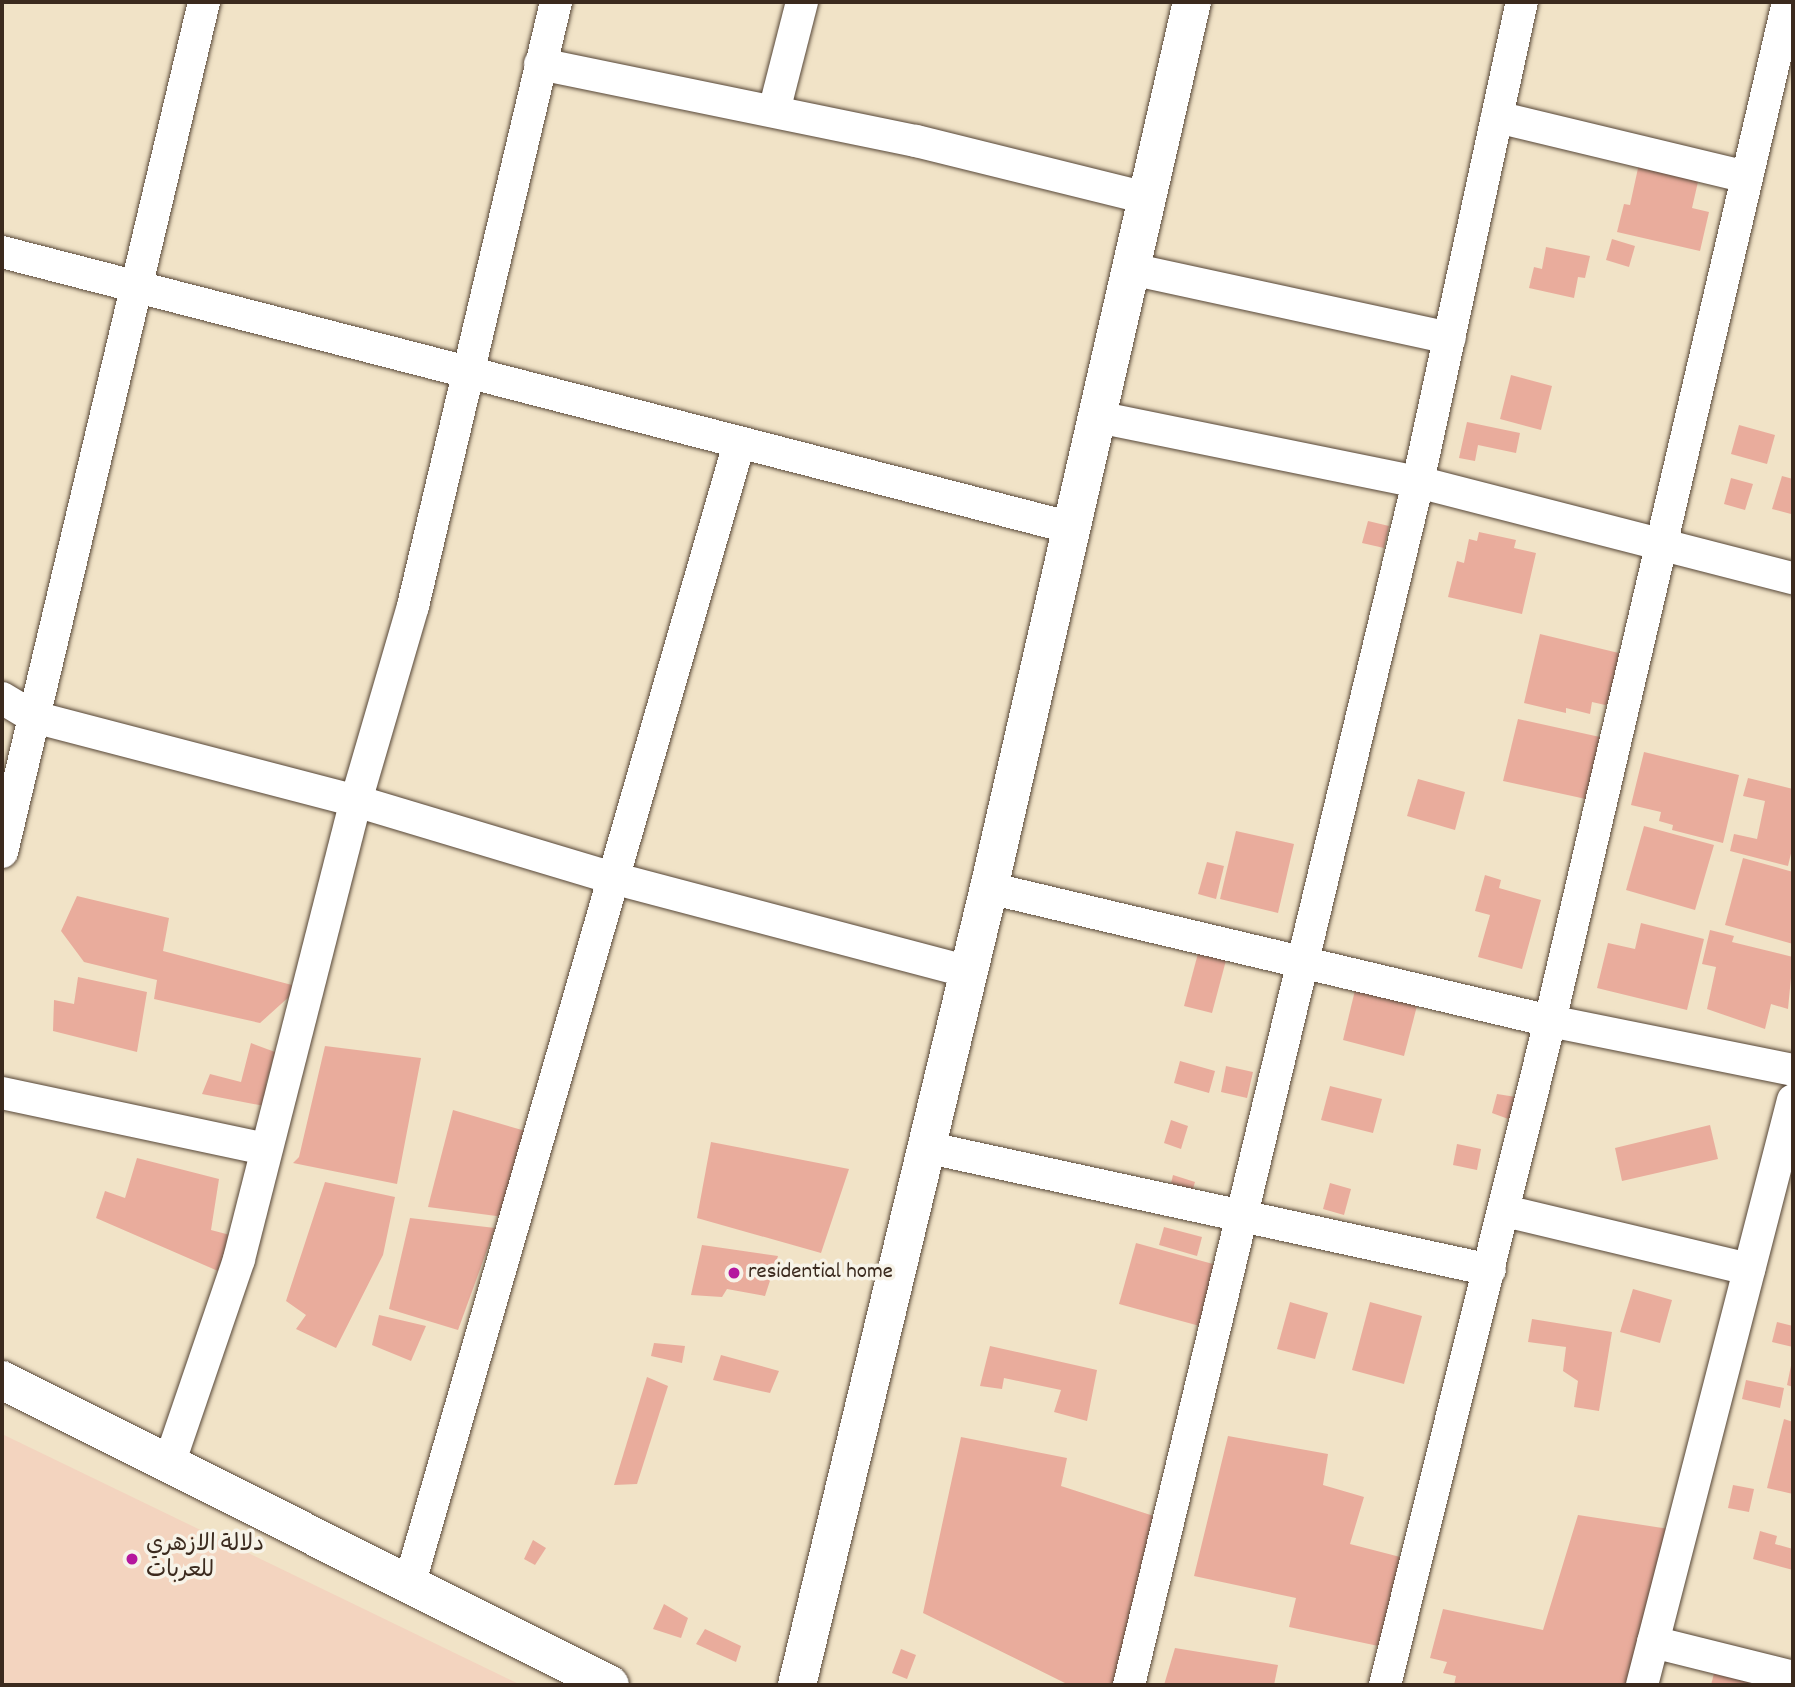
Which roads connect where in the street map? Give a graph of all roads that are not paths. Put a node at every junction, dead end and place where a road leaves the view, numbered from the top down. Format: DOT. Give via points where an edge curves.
graph roads {
  1 [pos="204,2"];
  2 [pos="556,2"];
  3 [pos="802,2"];
  4 [pos="1192,2"];
  5 [pos="1522,2"];
  6 [pos="1788,2"];
  7 [pos="540,64"];
  8 [pos="774,111"];
  9 [pos="1497,117"];
  10 [pos="1747,177"];
  11 [pos="1146,198"];
  12 [pos="2,252"];
  13 [pos="1131,269"];
  14 [pos="137,286"];
  15 [pos="1450,338"];
  16 [pos="469,370"];
  17 [pos="1098,417"];
  18 [pos="739,444"];
  19 [pos="1418,482"];
  20 [pos="1072,528"];
  21 [pos="1660,545"];
  22 [pos="1793,578"];
  23 [pos="2,698"];
  24 [pos="34,717"];
  25 [pos="356,801"];
  26 [pos="2,852"];
  27 [pos="613,878"];
  28 [pos="989,888"];
  29 [pos="1300,964"];
  30 [pos="968,972"];
  31 [pos="1550,1021"];
  32 [pos="1793,1070"];
  33 [pos="2,1093"];
  34 [pos="1793,1100"];
  35 [pos="925,1147"];
  36 [pos="265,1149"];
  37 [pos="1504,1211"];
  38 [pos="1246,1214"];
  39 [pos="1749,1269"];
  40 [pos="1490,1270"];
  41 [pos="2,1380"];
  42 [pos="170,1461"];
  43 [pos="410,1583"];
  44 [pos="1653,1642"];
  45 [pos="1793,1677"];
  46 [pos="610,1685"];
  47 [pos="797,1685"];
  48 [pos="1129,1685"];
  49 [pos="1385,1685"];
  50 [pos="1642,1685"];
  1 -- 14 [label="street"];
  2 -- 7 [label="street"];
  3 -- 8 [label="street"];
  4 -- 11 [label="street"];
  5 -- 9 [label="street"];
  6 -- 10 [label="street"];
  7 -- 8 [label="street"];
  7 -- 16 [label="street"];
  8 -- 11 [label="street"];
  9 -- 10 [label="street"];
  9 -- 15 [label="street"];
  10 -- 21 [label="street"];
  11 -- 13 [label="street"];
  12 -- 14 [label="street"];
  13 -- 15 [label="street"];
  13 -- 17 [label="street"];
  14 -- 16 [label="street"];
  14 -- 24 [label="street"];
  15 -- 19 [label="street"];
  16 -- 18 [label="street"];
  16 -- 25 [label="street" via="413,606"];
  17 -- 19 [label="street"];
  17 -- 20 [label="street"];
  18 -- 20 [label="street"];
  18 -- 27 [label="street"];
  19 -- 21 [label="street"];
  19 -- 29 [label="street"];
  20 -- 28 [label="street"];
  21 -- 22 [label="street"];
  21 -- 31 [label="street"];
  23 -- 24 [label="street"];
  24 -- 25 [label="street"];
  24 -- 26 [label="street"];
  25 -- 27 [label="street"];
  25 -- 36 [label="street"];
  27 -- 30 [label="street"];
  27 -- 43 [label="street"];
  28 -- 29 [label="street"];
  28 -- 30 [label="street"];
  29 -- 31 [label="street"];
  29 -- 38 [label="street"];
  30 -- 35 [label="street"];
  31 -- 32 [label="street"];
  31 -- 37 [label="street"];
  33 -- 36 [label="street"];
  34 -- 39 [label="street"];
  35 -- 38 [label="street"];
  35 -- 47 [label="street"];
  36 -- 42 [label="street" via="211,1351"];
  37 -- 39 [label="street"];
  37 -- 40 [label="street"];
  38 -- 40 [label="street"];
  38 -- 48 [label="street"];
  39 -- 44 [label="street"];
  40 -- 49 [label="street"];
  41 -- 42 [label="street"];
  42 -- 43 [label="street"];
  43 -- 46 [label="street"];
  44 -- 45 [label="street"];
  44 -- 50 [label="street"];
}
